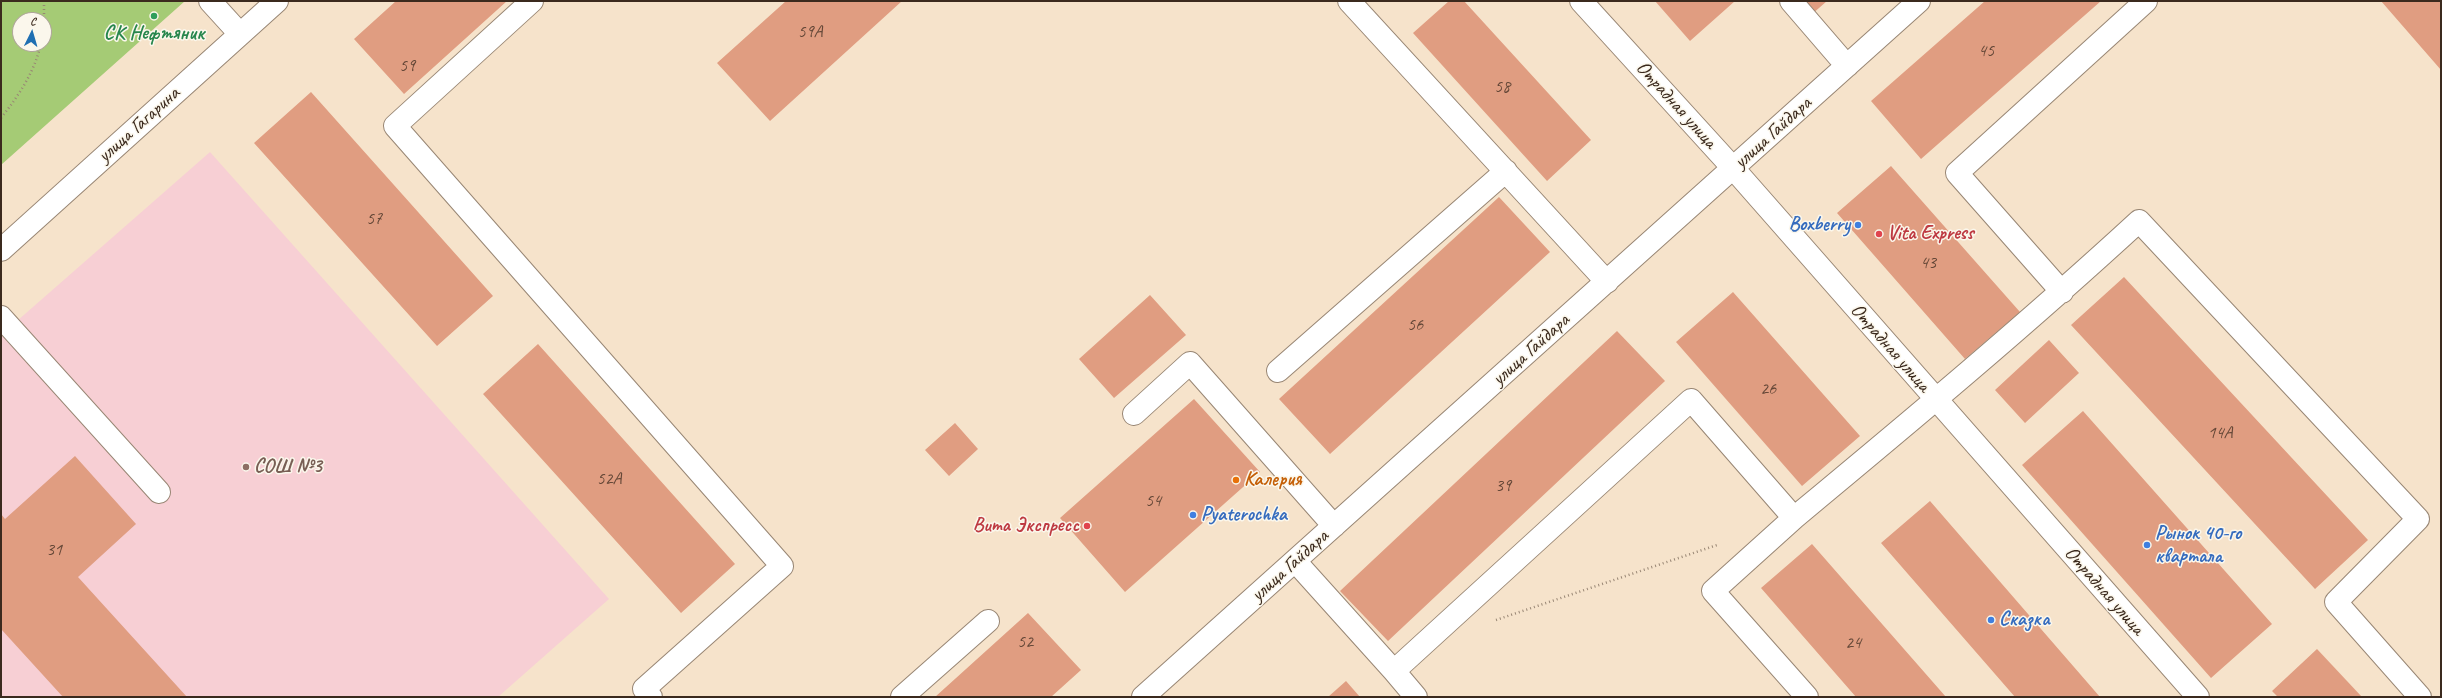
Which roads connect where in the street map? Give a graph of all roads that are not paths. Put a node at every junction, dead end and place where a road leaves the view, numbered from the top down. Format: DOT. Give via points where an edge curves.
graph roads {
  1 [pos="210,1"];
  2 [pos="277,1"];
  3 [pos="532,1"];
  4 [pos="1349,1"];
  5 [pos="1581,1"];
  6 [pos="1791,1"];
  7 [pos="1919,1"];
  8 [pos="2146,1"];
  9 [pos="240,34"];
  10 [pos="1847,66"];
  11 [pos="1734,168"];
  12 [pos="1506,171"];
  13 [pos="1,250"];
  14 [pos="1607,282"];
  15 [pos="2062,292"];
  16 [pos="1,317"];
  17 [pos="1278,371"];
  18 [pos="1936,400"];
  19 [pos="1134,414"];
  20 [pos="159,492"];
  21 [pos="1794,518"];
  22 [pos="1334,526"];
  23 [pos="1295,561"];
  24 [pos="988,621"];
  25 [pos="1394,671"];
  26 [pos="651,697"];
  27 [pos="902,697"];
  28 [pos="1143,697"];
  29 [pos="1416,697"];
  30 [pos="1807,697"];
  31 [pos="2198,697"];
  32 [pos="2420,697"];
  1 -- 9 [label="street"];
  2 -- 9 [label="street, улица Гагарина"];
  3 -- 26 [label="street" via="395,126 782,566 644,689"];
  4 -- 12 [label="street"];
  5 -- 11 [label="street, Отрадная улица"];
  6 -- 10 [label="street"];
  7 -- 10 [label="street, улица Гайдара"];
  8 -- 15 [label="street" via="1957,173"];
  9 -- 13 [label="street, улица Гагарина"];
  10 -- 11 [label="street, улица Гайдара"];
  11 -- 14 [label="street, улица Гайдара"];
  11 -- 18 [label="street, Отрадная улица"];
  12 -- 14 [label="street"];
  12 -- 17 [label="street"];
  14 -- 22 [label="street, улица Гайдара"];
  15 -- 18 [label="street"];
  15 -- 32 [label="street" via="2139,221 2418,519 2336,602"];
  16 -- 20 [label="street"];
  18 -- 21 [label="street"];
  18 -- 31 [label="street, Отрадная улица"];
  19 -- 22 [label="street" via="1190,363"];
  21 -- 25 [label="street" via="1691,400"];
  21 -- 30 [label="street" via="1713,591"];
  22 -- 23 [label="street, улица Гайдара"];
  23 -- 25 [label="street"];
  23 -- 28 [label="street, улица Гайдара"];
  24 -- 27 [label="street"];
  25 -- 29 [label="street"];
}
